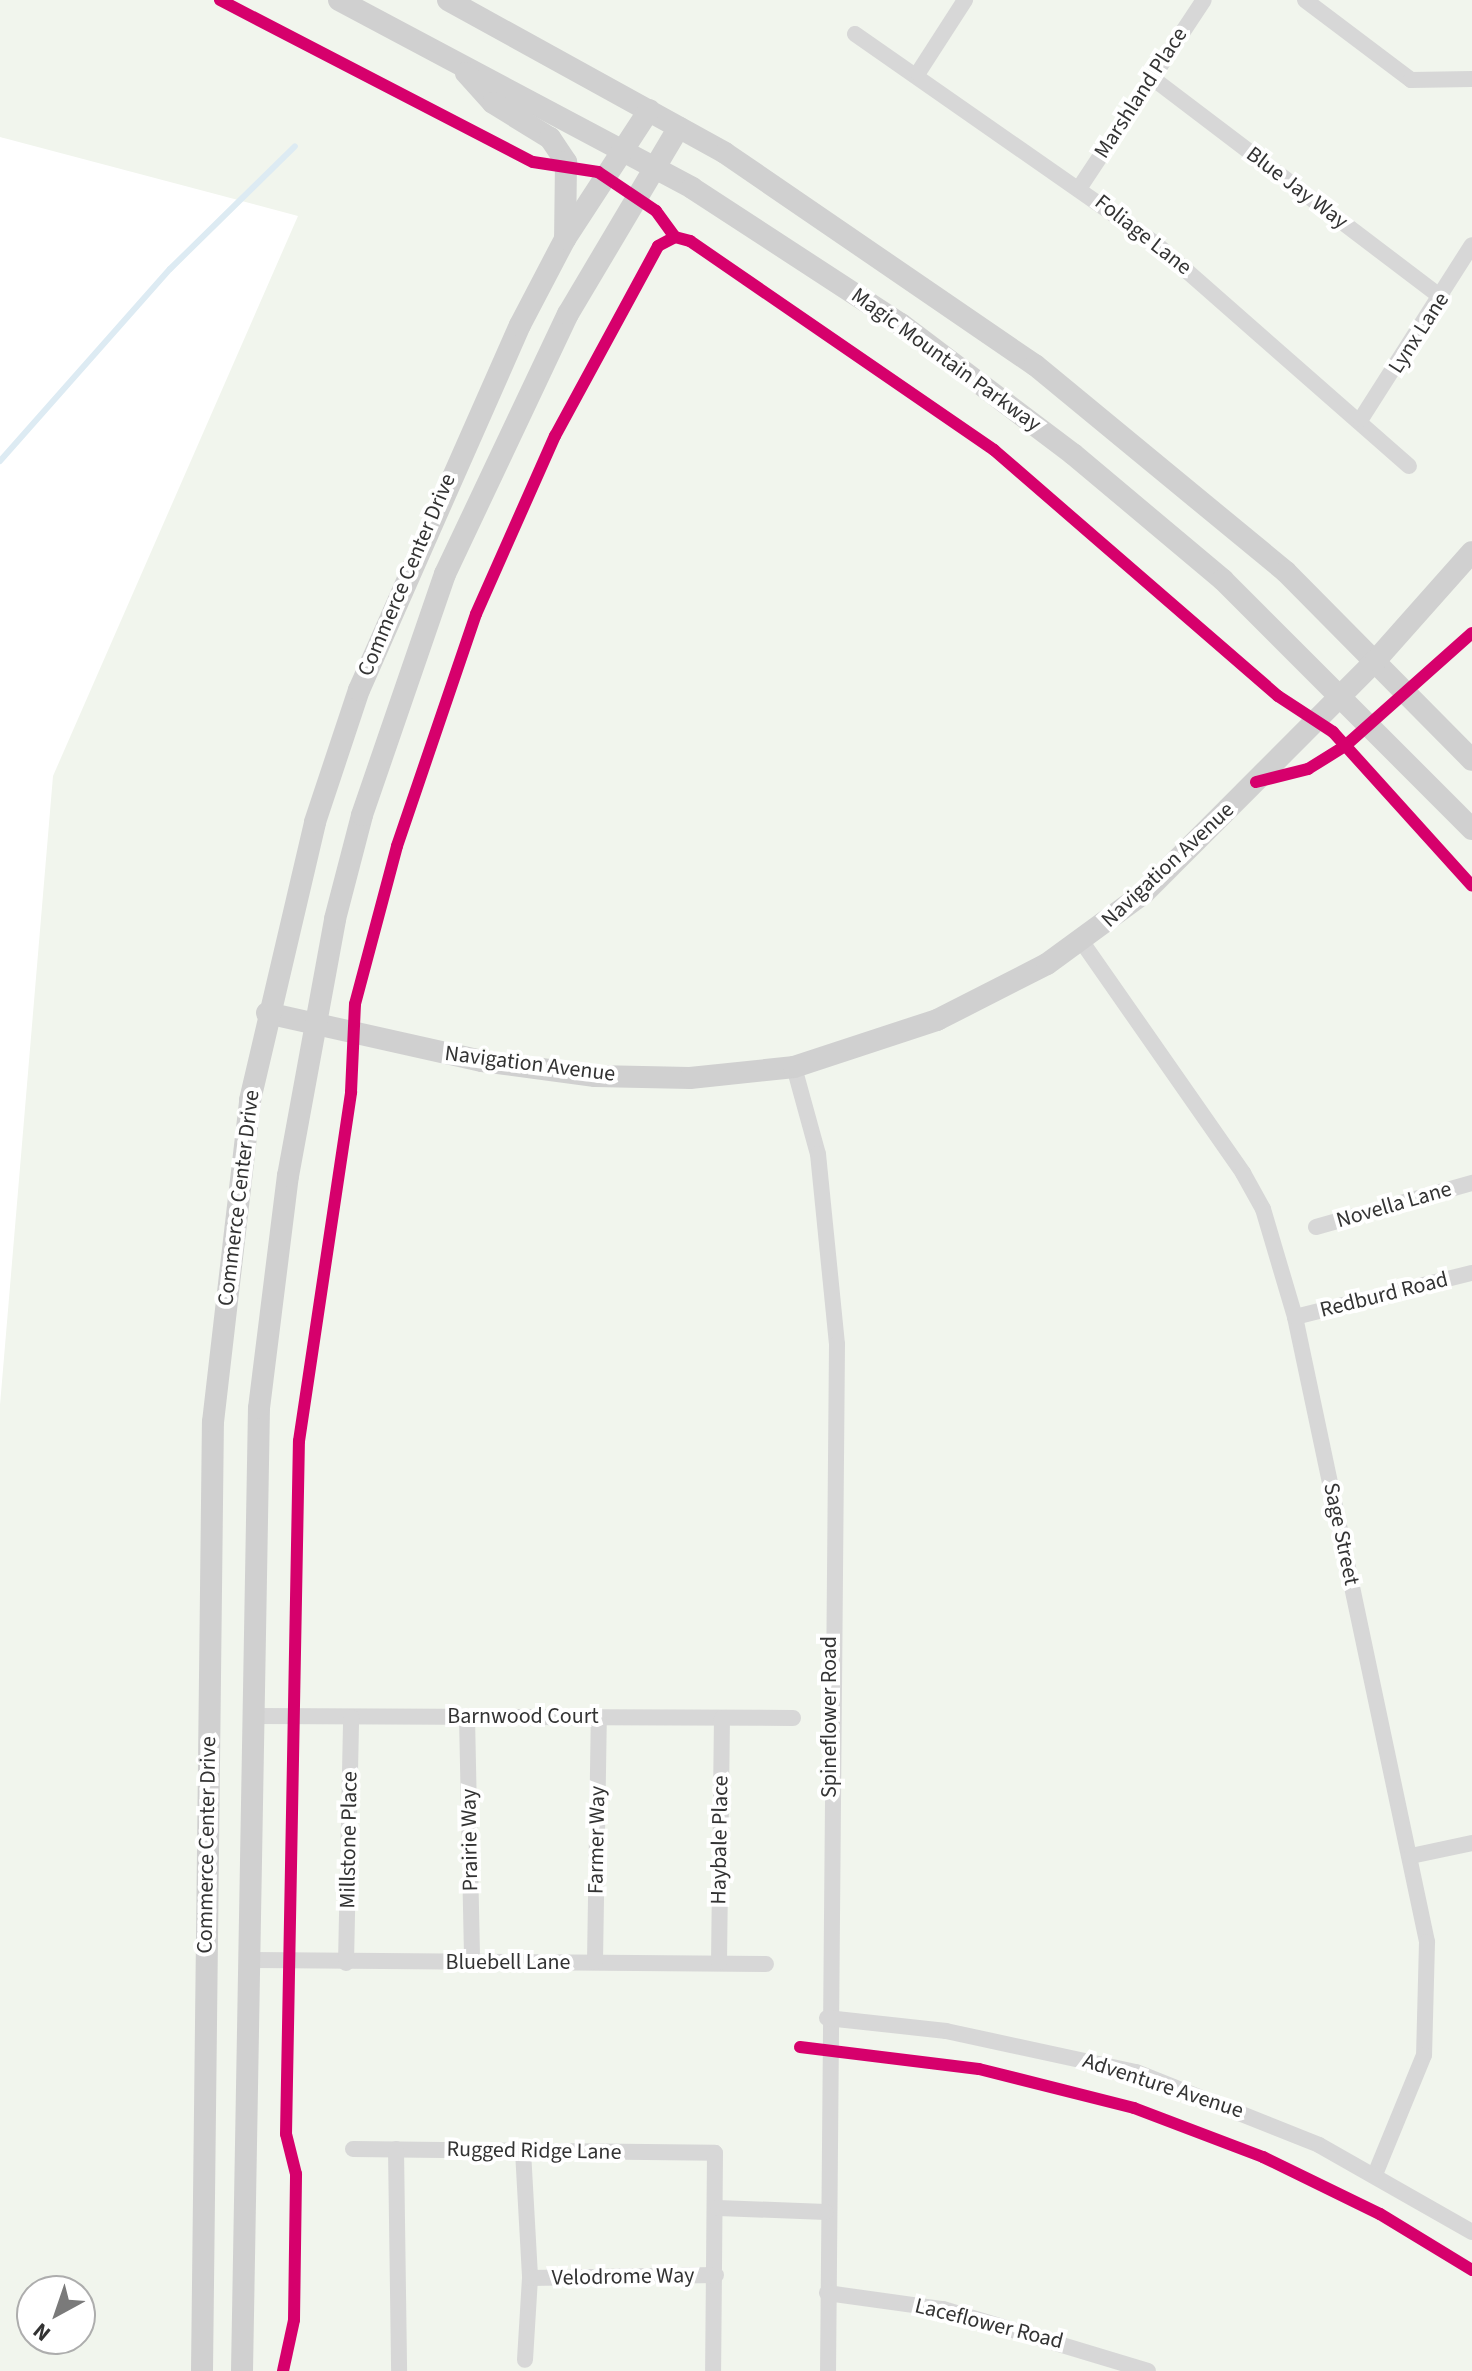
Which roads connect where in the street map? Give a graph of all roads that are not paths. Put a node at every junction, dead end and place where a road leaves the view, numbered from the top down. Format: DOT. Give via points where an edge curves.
graph roads {
  1 [pos="339,0"];
  2 [pos="448,0"];
  3 [pos="965,0"];
  4 [pos="1204,0"];
  5 [pos="1305,0"];
  6 [pos="855,34"];
  7 [pos="454,60"];
  8 [pos="918,73"];
  9 [pos="1151,77"];
  10 [pos="1472,79"];
  11 [pos="649,110"];
  12 [pos="679,127"];
  13 [pos="624,151"];
  14 [pos="654,167"];
  15 [pos="1080,187"];
  16 [pos="565,239"];
  17 [pos="1472,245"];
  18 [pos="1443,299"];
  19 [pos="1361,419"];
  20 [pos="1409,466"];
  21 [pos="1472,552"];
  22 [pos="1376,660"];
  23 [pos="1343,694"];
  24 [pos="1472,760"];
  25 [pos="1472,829"];
  26 [pos="1082,942"];
  27 [pos="267,1013"];
  28 [pos="315,1026"];
  29 [pos="794,1067"];
  30 [pos="1472,1183"];
  31 [pos="1316,1227"];
  32 [pos="1472,1273"];
  33 [pos="1295,1317"];
  34 [pos="254,1716"];
  35 [pos="351,1717"];
  36 [pos="467,1717"];
  37 [pos="599,1717"];
  38 [pos="722,1718"];
  39 [pos="793,1718"];
  40 [pos="1472,1843"];
  41 [pos="1411,1856"];
  42 [pos="251,1960"];
  43 [pos="595,1962"];
  44 [pos="719,1962"];
  45 [pos="346,1963"];
  46 [pos="472,1963"];
  47 [pos="766,1964"];
  48 [pos="827,2018"];
  49 [pos="353,2149"];
  50 [pos="396,2149"];
  51 [pos="523,2151"];
  52 [pos="1376,2172"];
  53 [pos="718,2208"];
  54 [pos="826,2212"];
  55 [pos="1472,2232"];
  56 [pos="716,2275"];
  57 [pos="530,2278"];
  58 [pos="827,2293"];
  59 [pos="525,2360"];
  60 [pos="202,2371"];
  61 [pos="242,2371"];
  62 [pos="399,2371"];
  63 [pos="713,2371"];
  64 [pos="828,2371"];
  65 [pos="1148,2371"];
  1 -- 7 [label="main road, Magic Mountain Parkway"];
  2 -- 11 [label="main road, Magic Mountain Parkway"];
  3 -- 8 [label="street"];
  4 -- 9 [label="street, Marshland Place"];
  5 -- 10 [label="street" via="1411,80"];
  6 -- 8 [label="street, Foliage Lane"];
  7 -- 13 [label="main road, Magic Mountain Parkway"];
  7 -- 16 [label="main road" via="493,103 560,151 570,177"];
  8 -- 15 [label="street, Foliage Lane"];
  9 -- 15 [label="street, Marshland Place"];
  9 -- 18 [label="street, Blue Jay Way"];
  11 -- 12 [label="main road, Magic Mountain Parkway"];
  11 -- 13 [label="main road, Commerce Center Drive"];
  12 -- 14 [label="main road, Commerce Center Drive"];
  12 -- 22 [label="main road, Magic Mountain Parkway" via="831,222 1035,365 1201,497"];
  13 -- 14 [label="main road, Magic Mountain Parkway"];
  13 -- 16 [label="main road, Commerce Center Drive"];
  14 -- 23 [label="main road, Magic Mountain Parkway" via="796,253 1000,397 1223,580"];
  14 -- 28 [label="main road, Commerce Center Drive" via="507,432 445,574 362,815"];
  15 -- 19 [label="street, Foliage Lane"];
  16 -- 27 [label="main road, Commerce Center Drive" via="464,441 359,690 315,822"];
  17 -- 18 [label="street, Lynx Lane"];
  18 -- 19 [label="street, Lynx Lane"];
  19 -- 20 [label="street, Foliage Lane"];
  21 -- 22 [label="main road, Navigation Avenue"];
  22 -- 23 [label="main road, Navigation Avenue"];
  22 -- 24 [label="main road, Magic Mountain Parkway"];
  23 -- 25 [label="main road, Magic Mountain Parkway"];
  23 -- 26 [label="main road, Navigation Avenue" via="1154,883"];
  26 -- 29 [label="main road, Navigation Avenue" via="937,1020"];
  26 -- 33 [label="street, Sage Street" via="1243,1173 1263,1209"];
  27 -- 28 [label="main road, Navigation Avenue"];
  27 -- 60 [label="main road, Commerce Center Drive" via="239,1180 213,1422"];
  28 -- 29 [label="main road, Navigation Avenue" via="595,1076 690,1078"];
  28 -- 34 [label="main road, Commerce Center Drive" via="265,1326"];
  29 -- 48 [label="street, Spineflower Road" via="818,1154 837,1344"];
  30 -- 31 [label="street, Novella Lane"];
  32 -- 33 [label="street, Redburd Road"];
  33 -- 41 [label="street, Sage Street"];
  34 -- 35 [label="street, Barnwood Court"];
  34 -- 42 [label="main road, Commerce Center Drive"];
  35 -- 36 [label="street, Barnwood Court"];
  35 -- 45 [label="street, Millstone Place"];
  36 -- 37 [label="street, Barnwood Court"];
  36 -- 46 [label="street, Prairie Way"];
  37 -- 38 [label="street, Barnwood Court"];
  37 -- 43 [label="street, Farmer Way"];
  38 -- 39 [label="street, Barnwood Court"];
  38 -- 44 [label="street, Haybale Place"];
  40 -- 41 [label="street"];
  41 -- 52 [label="street, Sage Street" via="1427,1942 1428,2025 1404,2117"];
  42 -- 45 [label="street, Bluebell Lane"];
  42 -- 61 [label="main road, Commerce Center Drive"];
  43 -- 44 [label="street, Bluebell Lane"];
  43 -- 46 [label="street, Bluebell Lane"];
  44 -- 47 [label="street, Bluebell Lane"];
  45 -- 46 [label="street, Bluebell Lane"];
  48 -- 52 [label="street, Adventure Avenue" via="946,2031 1136,2072 1230,2104"];
  48 -- 54 [label="street, Spineflower Road"];
  49 -- 50 [label="street, Rugged Ridge Lane"];
  50 -- 51 [label="street, Rugged Ridge Lane"];
  50 -- 62 [label="street"];
  51 -- 53 [label="street, Rugged Ridge Lane" via="715,2153"];
  51 -- 57 [label="street"];
  52 -- 55 [label="street, Adventure Avenue"];
  53 -- 54 [label="street"];
  53 -- 56 [label="street"];
  54 -- 58 [label="street, Spineflower Road"];
  56 -- 57 [label="street, Velodrome Way"];
  56 -- 63 [label="street"];
  57 -- 59 [label="street"];
  58 -- 64 [label="street, Spineflower Road"];
  58 -- 65 [label="street, Laceflower Road" via="943,2309"];
}
